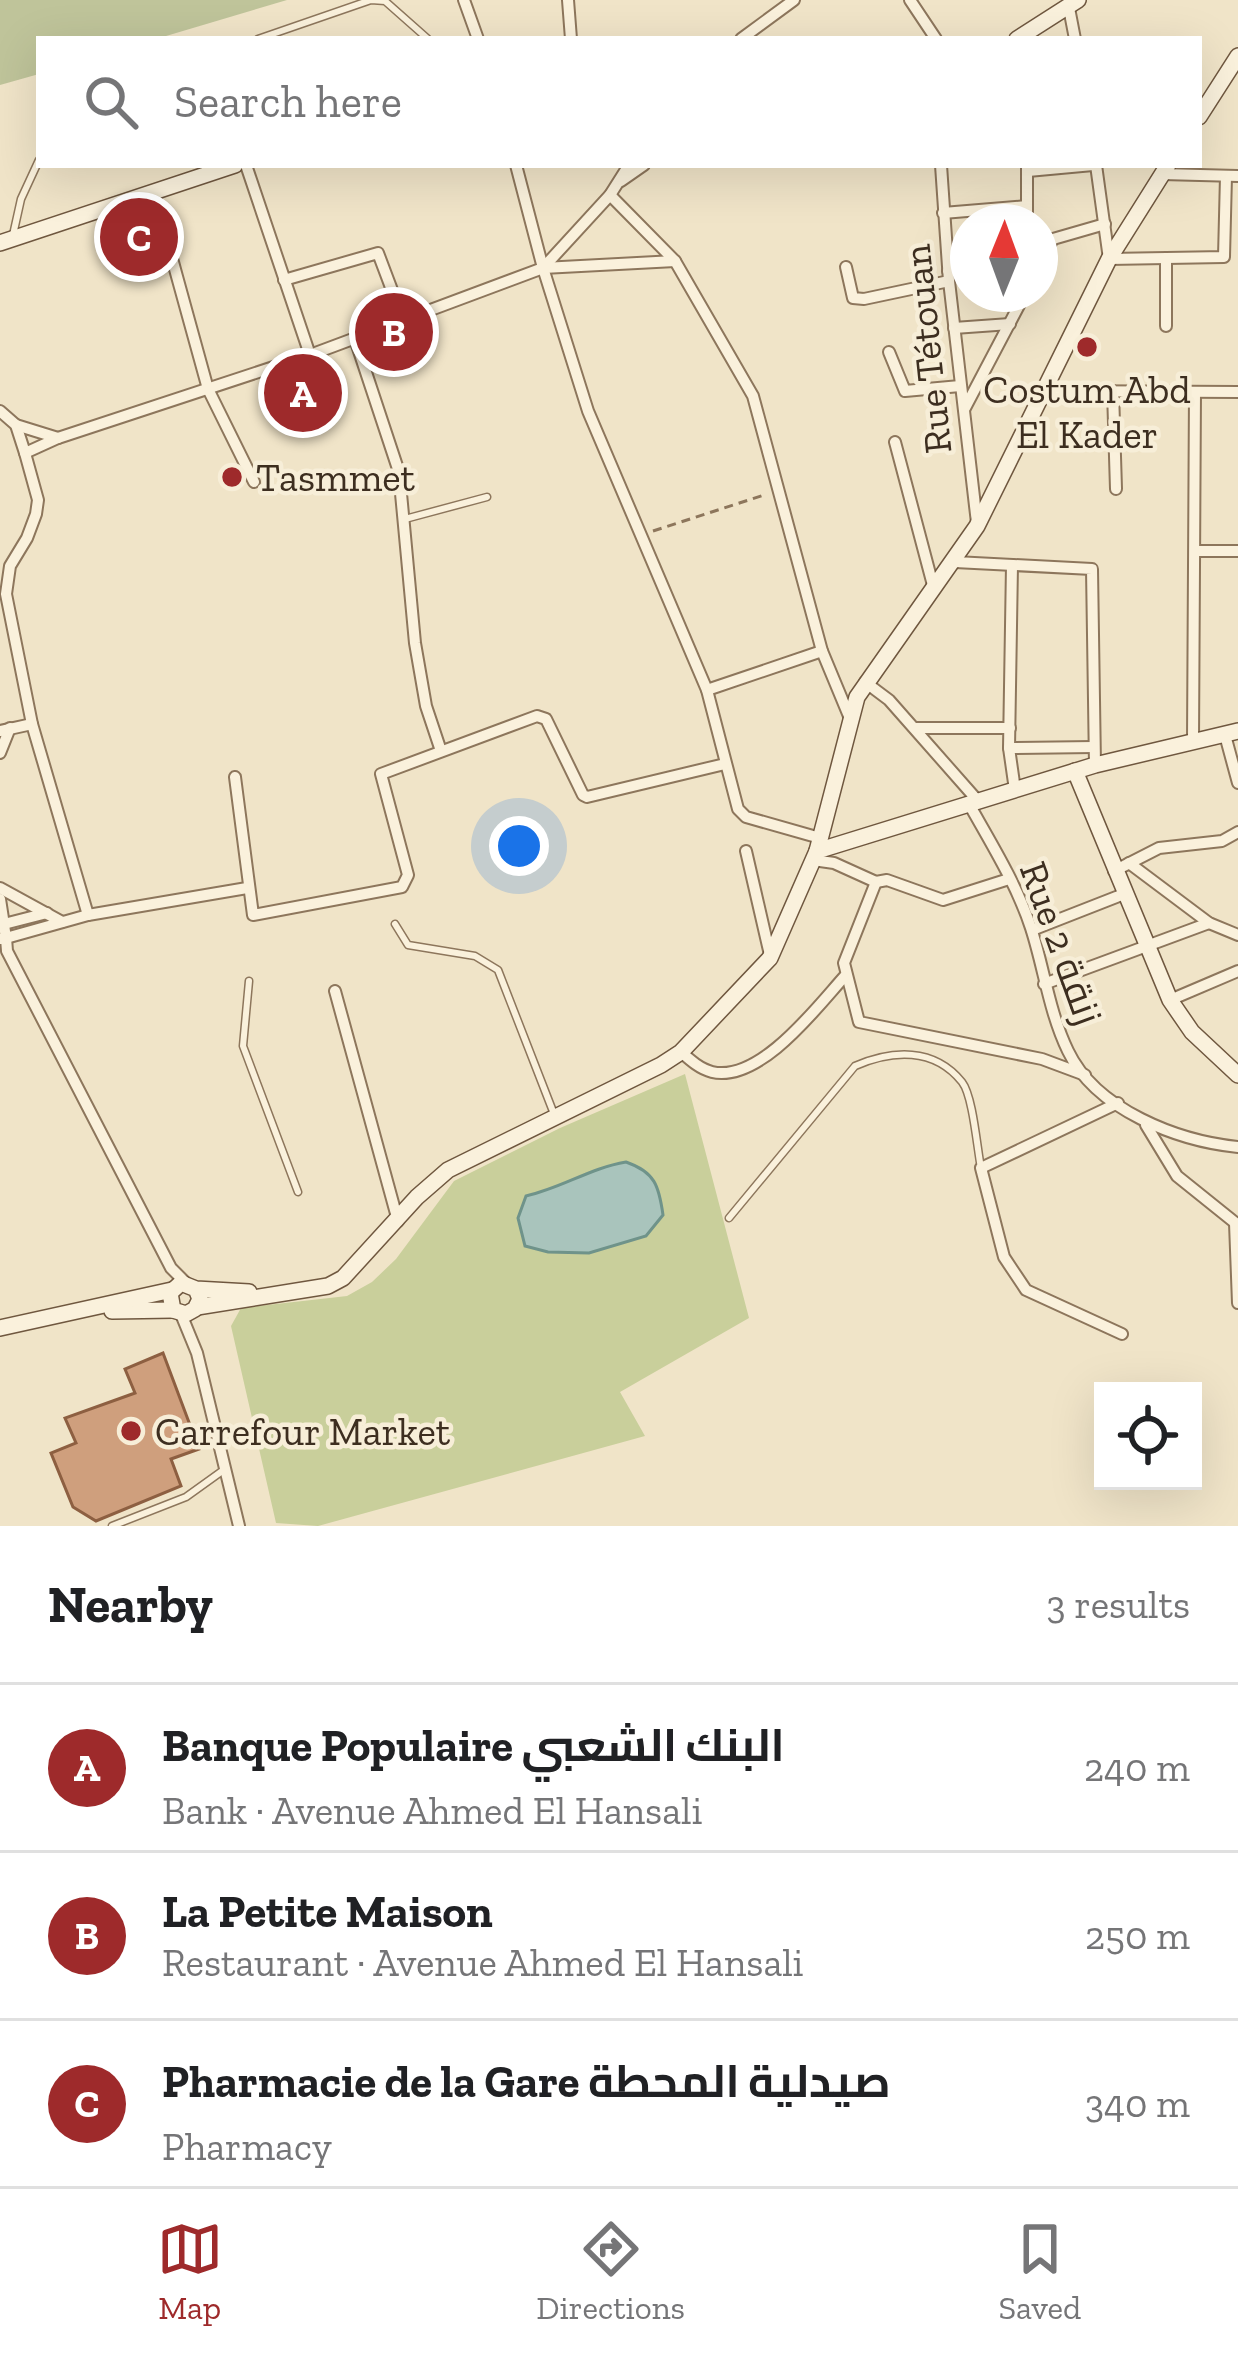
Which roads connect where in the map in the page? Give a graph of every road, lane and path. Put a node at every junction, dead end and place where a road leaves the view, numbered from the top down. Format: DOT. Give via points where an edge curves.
graph roads {
  1 [pos="464,0"];
  2 [pos="794,0"];
  3 [pos="910,0"];
  4 [pos="571,4"];
  5 [pos="1074,4"];
  6 [pos="267,36"];
  7 [pos="425,36"];
  8 [pos="477,36"];
  9 [pos="571,36"];
  10 [pos="745,36"];
  11 [pos="934,36"];
  12 [pos="1022,36"];
  13 [pos="1075,36"];
  14 [pos="1238,56"];
  15 [pos="1230,83"];
  16 [pos="1202,113"];
  17 [pos="36,166"];
  18 [pos="226,168"];
  19 [pos="247,168"];
  20 [pos="517,168"];
  21 [pos="626,168"];
  22 [pos="639,168"];
  23 [pos="941,168"];
  24 [pos="1028,168"];
  25 [pos="1095,168"];
  26 [pos="1165,170"];
  27 [pos="1232,176"];
  28 [pos="618,182"];
  29 [pos="154,193"];
  30 [pos="610,196"];
  31 [pos="1028,204"];
  32 [pos="950,212"];
  33 [pos="943,213"];
  34 [pos="1105,224"];
  35 [pos="1058,238"];
  36 [pos="6,241"];
  37 [pos="1224,256"];
  38 [pos="1109,259"];
  39 [pos="1166,259"];
  40 [pos="675,261"];
  41 [pos="1238,266"];
  42 [pos="846,267"];
  43 [pos="543,268"];
  44 [pos="949,276"];
  45 [pos="284,280"];
  46 [pos="1016,312"];
  47 [pos="404,322"];
  48 [pos="1010,324"];
  49 [pos="1166,326"];
  50 [pos="954,328"];
  51 [pos="355,339"];
  52 [pos="889,352"];
  53 [pos="310,356"];
  54 [pos="960,386"];
  55 [pos="208,389"];
  56 [pos="1044,391"];
  57 [pos="1113,391"];
  58 [pos="1196,392"];
  59 [pos="1238,392"];
  60 [pos="0,411"];
  61 [pos="963,411"];
  62 [pos="16,425"];
  63 [pos="58,438"];
  64 [pos="895,442"];
  65 [pos="25,453"];
  66 [pos="254,482"];
  67 [pos="1116,489"];
  68 [pos="777,491"];
  69 [pos="487,497"];
  70 [pos="402,520"];
  71 [pos="977,526"];
  72 [pos="640,535"];
  73 [pos="1196,551"];
  74 [pos="1238,551"];
  75 [pos="956,562"];
  76 [pos="1012,565"];
  77 [pos="934,589"];
  78 [pos="822,651"];
  79 [pos="865,682"];
  80 [pos="707,690"];
  81 [pos="849,716"];
  82 [pos="32,724"];
  83 [pos="915,728"];
  84 [pos="1010,728"];
  85 [pos="5,730"];
  86 [pos="1232,733"];
  87 [pos="1193,740"];
  88 [pos="1094,747"];
  89 [pos="1010,748"];
  90 [pos="1,749"];
  91 [pos="441,751"];
  92 [pos="725,764"];
  93 [pos="1096,765"];
  94 [pos="1076,771"];
  95 [pos="235,777"];
  96 [pos="1238,783"];
  97 [pos="1016,790"];
  98 [pos="974,802"];
  99 [pos="1238,832"];
  100 [pos="818,846"];
  101 [pos="746,851"];
  102 [pos="1121,867"];
  103 [pos="1009,879"];
  104 [pos="876,882"];
  105 [pos="0,888"];
  106 [pos="247,888"];
  107 [pos="1124,894"];
  108 [pos="0,899"];
  109 [pos="47,913"];
  110 [pos="88,915"];
  111 [pos="62,922"];
  112 [pos="1209,923"];
  113 [pos="395,924"];
  114 [pos="1032,930"];
  115 [pos="3,934"];
  116 [pos="1238,935"];
  117 [pos="1148,947"];
  118 [pos="770,958"];
  119 [pos="1238,971"];
  120 [pos="844,976"];
  121 [pos="249,981"];
  122 [pos="1044,984"];
  123 [pos="334,992"];
  124 [pos="1170,1000"];
  125 [pos="681,1052"];
  126 [pos="1084,1075"];
  127 [pos="1238,1076"];
  128 [pos="1118,1103"];
  129 [pos="555,1118"];
  130 [pos="1145,1125"];
  131 [pos="1238,1147"];
  132 [pos="982,1168"];
  133 [pos="298,1192"];
  134 [pos="729,1218"];
  135 [pos="398,1221"];
  136 [pos="1237,1224"];
  137 [pos="182,1287"];
  138 [pos="276,1295"];
  139 [pos="1238,1303"];
  140 [pos="187,1310"];
  141 [pos="85,1311"];
  142 [pos="0,1328"];
  143 [pos="1122,1334"];
  144 [pos="225,1469"];
  145 [pos="112,1526"];
  146 [pos="239,1526"];
  1 -- 8 [label="street"];
  2 -- 10 [label="street"];
  3 -- 11 [label="street"];
  4 -- 9 [label="street"];
  5 -- 12 [label="street"];
  5 -- 13 [label="street"];
  6 -- 7 [label="lane" via="371,0 385,1"];
  14 -- 15 [label="street"];
  15 -- 16 [label="street"];
  17 -- 36 [label="lane"];
  18 -- 29 [label="street"];
  19 -- 45 [label="street"];
  20 -- 43 [label="street"];
  21 -- 28 [label="street"];
  22 -- 28 [label="street"];
  23 -- 33 [label="street, Rue Tétouan"];
  24 -- 31 [label="street"];
  25 -- 34 [label="street"];
  26 -- 27 [label="street"];
  26 -- 38 [label="street"];
  27 -- 37 [label="street"];
  28 -- 30 [label="street"];
  29 -- 36 [label="street"];
  29 -- 55 [label="street"];
  30 -- 40 [label="street"];
  30 -- 43 [label="street"];
  32 -- 33 [label="street"];
  33 -- 44 [label="street, Rue Tétouan"];
  34 -- 35 [label="street"];
  34 -- 38 [label="street"];
  37 -- 39 [label="street"];
  37 -- 41 [label="street"];
  38 -- 39 [label="street"];
  38 -- 56 [label="street"];
  39 -- 49 [label="street"];
  40 -- 43 [label="street"];
  40 -- 68 [label="street" via="753,396"];
  42 -- 44 [label="street" via="854,298 864,299"];
  43 -- 47 [label="street"];
  43 -- 72 [label="street" via="588,411"];
  44 -- 50 [label="street, Rue Tétouan"];
  45 -- 47 [label="street" via="378,254"];
  45 -- 53 [label="street"];
  46 -- 48 [label="street"];
  47 -- 51 [label="street"];
  48 -- 50 [label="street"];
  48 -- 61 [label="street"];
  50 -- 54 [label="street, Rue Tétouan"];
  51 -- 53 [label="street"];
  51 -- 70 [label="street" via="399,472"];
  52 -- 54 [label="street" via="905,392"];
  53 -- 55 [label="street"];
  54 -- 61 [label="street, Rue Tétouan"];
  55 -- 63 [label="street"];
  55 -- 66 [label="street"];
  56 -- 57 [label="street"];
  56 -- 71 [label="street"];
  57 -- 58 [label="street"];
  57 -- 67 [label="street"];
  58 -- 59 [label="street"];
  58 -- 73 [label="street"];
  60 -- 62 [label="street"];
  61 -- 71 [label="street, Rue Tétouan"];
  62 -- 63 [label="street"];
  62 -- 65 [label="street"];
  63 -- 65 [label="street"];
  64 -- 77 [label="street"];
  65 -- 82 [label="street" via="38,500 6,595"];
  68 -- 72 [label="path"];
  68 -- 78 [label="street"];
  69 -- 70 [label="lane"];
  70 -- 91 [label="street" via="415,644"];
  71 -- 75 [label="street"];
  72 -- 80 [label="street"];
  73 -- 74 [label="street"];
  73 -- 87 [label="street"];
  75 -- 76 [label="street"];
  75 -- 77 [label="street"];
  76 -- 84 [label="street"];
  76 -- 88 [label="street" via="1092,569"];
  77 -- 79 [label="street"];
  78 -- 80 [label="street"];
  78 -- 81 [label="street"];
  79 -- 81 [label="street"];
  79 -- 83 [label="street, Rue 2 زنقة"];
  80 -- 92 [label="street"];
  81 -- 100 [label="street"];
  82 -- 85 [label="street"];
  82 -- 110 [label="street"];
  83 -- 84 [label="street"];
  83 -- 98 [label="street, Rue 2 زنقة"];
  84 -- 89 [label="street"];
  85 -- 90 [label="street"];
  86 -- 87 [label="street"];
  86 -- 96 [label="street"];
  87 -- 93 [label="street"];
  88 -- 89 [label="street"];
  88 -- 93 [label="street"];
  89 -- 97 [label="street"];
  91 -- 92 [label="street" via="542,716 583,795"];
  91 -- 106 [label="street" via="381,774 408,875 402,886 253,915"];
  92 -- 100 [label="street" via="741,814"];
  93 -- 94 [label="street"];
  94 -- 97 [label="street"];
  94 -- 102 [label="street"];
  95 -- 106 [label="street"];
  97 -- 98 [label="street"];
  98 -- 100 [label="street"];
  98 -- 103 [label="street, Rue 2 زنقة"];
  99 -- 102 [label="street" via="1169,845"];
  100 -- 104 [label="street"];
  100 -- 118 [label="street"];
  101 -- 118 [label="street"];
  102 -- 107 [label="street"];
  102 -- 112 [label="street"];
  103 -- 104 [label="street" via="944,901"];
  103 -- 114 [label="street, Rue 2 زنقة"];
  104 -- 120 [label="street"];
  105 -- 109 [label="street"];
  106 -- 110 [label="street"];
  107 -- 114 [label="street"];
  107 -- 117 [label="street"];
  108 -- 115 [label="street"];
  109 -- 111 [label="street"];
  109 -- 115 [label="street"];
  110 -- 111 [label="street"];
  111 -- 115 [label="street"];
  112 -- 116 [label="street"];
  112 -- 117 [label="street"];
  113 -- 129 [label="lane" via="408,945 475,956 498,970"];
  114 -- 122 [label="street, Rue 2 زنقة"];
  115 -- 137 [label="street"];
  117 -- 122 [label="street"];
  117 -- 124 [label="street"];
  118 -- 125 [label="street"];
  119 -- 124 [label="street"];
  120 -- 125 [label="street" via="766,1057 723,1073"];
  120 -- 126 [label="street" via="859,1022"];
  121 -- 133 [label="lane" via="243,1046"];
  122 -- 126 [label="street, Rue 2 زنقة"];
  123 -- 135 [label="street"];
  124 -- 127 [label="street"];
  125 -- 129 [label="street"];
  126 -- 128 [label="street, Rue 2 زنقة"];
  128 -- 130 [label="street, Rue 2 زنقة"];
  128 -- 132 [label="street"];
  129 -- 135 [label="street" via="448,1170"];
  130 -- 131 [label="street, Rue 2 زنقة"];
  130 -- 136 [label="street" via="1177,1176"];
  132 -- 134 [label="lane" via="964,1084 910,1052 882,1054 855,1066"];
  132 -- 143 [label="street" via="1004,1256 1026,1290"];
  135 -- 138 [label="street" via="343,1278"];
  136 -- 139 [label="street"];
  137 -- 138 [label="street"];
  137 -- 140 [label="street"];
  137 -- 140 [label="street" via="169,1302"];
  137 -- 141 [label="street"];
  138 -- 140 [label="street"];
  140 -- 141 [label="street"];
  140 -- 144 [label="street"];
  141 -- 142 [label="street"];
  144 -- 145 [label="lane" via="186,1497"];
  144 -- 146 [label="street"];
}
